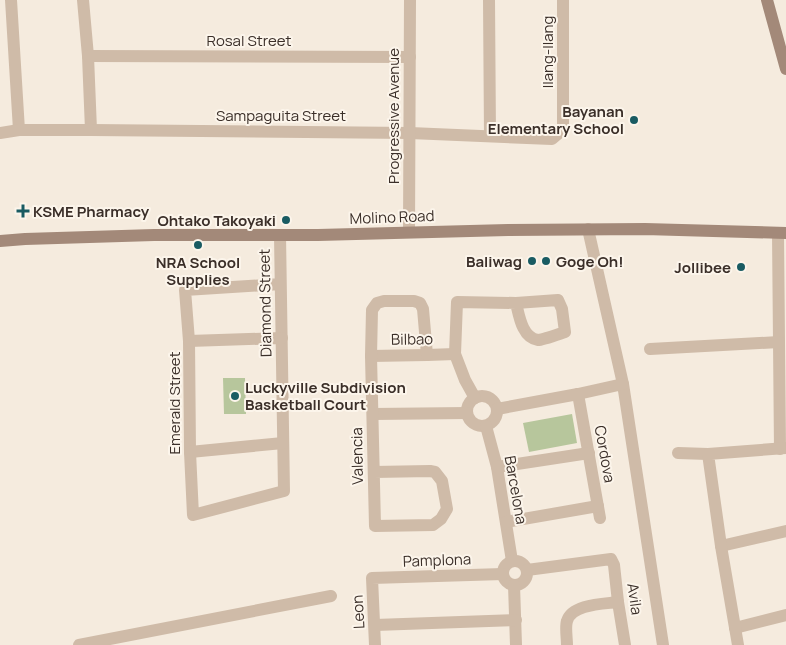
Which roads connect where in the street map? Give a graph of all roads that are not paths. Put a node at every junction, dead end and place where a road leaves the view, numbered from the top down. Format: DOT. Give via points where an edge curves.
graph roads {
  1 [pos="11,0"];
  2 [pos="83,0"];
  3 [pos="410,0"];
  4 [pos="489,0"];
  5 [pos="563,0"];
  6 [pos="767,0"];
  7 [pos="88,56"];
  8 [pos="410,57"];
  9 [pos="786,69"];
  10 [pos="19,130"];
  11 [pos="91,130"];
  12 [pos="0,133"];
  13 [pos="410,133"];
  14 [pos="559,133"];
  15 [pos="490,136"];
  16 [pos="588,229"];
  17 [pos="409,232"];
  18 [pos="782,233"];
  19 [pos="280,235"];
  20 [pos="0,241"];
  21 [pos="280,284"];
  22 [pos="516,303"];
  23 [pos="282,338"];
  24 [pos="189,341"];
  25 [pos="650,349"];
  26 [pos="781,349"];
  27 [pos="454,354"];
  28 [pos="427,355"];
  29 [pos="371,356"];
  30 [pos="623,384"];
  31 [pos="578,394"];
  32 [pos="475,398"];
  33 [pos="497,410"];
  34 [pos="467,413"];
  35 [pos="373,414"];
  36 [pos="486,426"];
  37 [pos="283,443"];
  38 [pos="783,448"];
  39 [pos="190,452"];
  40 [pos="589,453"];
  41 [pos="678,454"];
  42 [pos="708,454"];
  43 [pos="497,467"];
  44 [pos="374,472"];
  45 [pos="193,515"];
  46 [pos="506,522"];
  47 [pos="786,531"];
  48 [pos="721,546"];
  49 [pos="512,561"];
  50 [pos="527,570"];
  51 [pos="503,574"];
  52 [pos="372,578"];
  53 [pos="514,585"];
  54 [pos="331,596"];
  55 [pos="618,602"];
  56 [pos="786,615"];
  57 [pos="516,620"];
  58 [pos="374,625"];
  59 [pos="735,628"];
  60 [pos="79,645"];
  61 [pos="375,645"];
  62 [pos="516,645"];
  63 [pos="567,645"];
  64 [pos="625,645"];
  65 [pos="663,645"];
  66 [pos="738,645"];
  1 -- 10 [label="street"];
  2 -- 7 [label="street"];
  3 -- 8 [label="street, Progressive Avenue"];
  4 -- 15 [label="street"];
  5 -- 14 [label="street, Ilang-Ilang" via="563,126"];
  6 -- 9 [label="main road"];
  7 -- 8 [label="street, Rosal Street"];
  7 -- 11 [label="street"];
  8 -- 13 [label="street, Progressive Avenue"];
  10 -- 11 [label="street, Sampaguita Street"];
  10 -- 12 [label="street, Sampaguita Street"];
  11 -- 13 [label="street, Sampaguita Street"];
  13 -- 15 [label="street, Sampaguita Street"];
  13 -- 17 [label="street, Progressive Avenue"];
  14 -- 15 [label="street, Sampaguita Street" via="552,139"];
  16 -- 17 [label="main road, Molino Road"];
  16 -- 18 [label="main road, Molino Road"];
  16 -- 30 [label="street"];
  17 -- 19 [label="main road, Molino Road"];
  18 -- 26 [label="street"];
  19 -- 20 [label="main road, Molino Road" via="154,235"];
  19 -- 21 [label="street, Diamond Street"];
  21 -- 23 [label="street, Diamond Street"];
  21 -- 24 [label="street, Emerald Street" via="185,290"];
  22 -- 22 [label="street" via="522,327 529,336 538,340 565,332 558,300"];
  22 -- 27 [label="street" via="457,302"];
  23 -- 24 [label="street"];
  23 -- 37 [label="street, Diamond Street"];
  24 -- 39 [label="street, Emerald Street"];
  25 -- 26 [label="street"];
  26 -- 38 [label="street"];
  27 -- 28 [label="street, Bilbao"];
  27 -- 32 [label="street"];
  28 -- 29 [label="street, Bilbao"];
  28 -- 29 [label="street, Valencia" via="420,303 384,301 377,303 372,310"];
  29 -- 35 [label="street, Valencia"];
  30 -- 31 [label="street"];
  30 -- 65 [label="street"];
  31 -- 33 [label="street"];
  31 -- 40 [label="street, Cordova"];
  32 -- 33 [label="street" via="487,397"];
  32 -- 34 [label="street"];
  33 -- 36 [label="street" via="493,422"];
  34 -- 35 [label="street"];
  34 -- 36 [label="street" via="476,425"];
  35 -- 44 [label="street, Valencia"];
  36 -- 43 [label="street, Barcelona"];
  37 -- 39 [label="street"];
  37 -- 45 [label="street, Diamond Street" via="284,491"];
  38 -- 42 [label="street"];
  39 -- 45 [label="street, Emerald Street"];
  40 -- 43 [label="street"];
  40 -- 46 [label="street, Cordova" via="599,512"];
  41 -- 42 [label="street"];
  42 -- 48 [label="street"];
  43 -- 46 [label="street, Barcelona"];
  44 -- 44 [label="street, Valencia" via="436,472 442,481 447,509 433,525 375,526"];
  46 -- 49 [label="street, Barcelona"];
  47 -- 48 [label="street"];
  48 -- 59 [label="street"];
  49 -- 50 [label="street" via="520,561"];
  49 -- 51 [label="street" via="505,566"];
  50 -- 53 [label="street" via="525,580"];
  50 -- 55 [label="street, Avila" via="611,558"];
  51 -- 52 [label="street, Pamplona"];
  51 -- 53 [label="street" via="506,581"];
  52 -- 58 [label="street, Leon"];
  53 -- 57 [label="street"];
  54 -- 60 [label="street"];
  55 -- 63 [label="street" via="580,608 571,613 567,621"];
  55 -- 64 [label="street, Avila"];
  56 -- 59 [label="street"];
  57 -- 58 [label="street"];
  57 -- 62 [label="street"];
  58 -- 61 [label="street, Leon"];
  59 -- 66 [label="street"];
}
